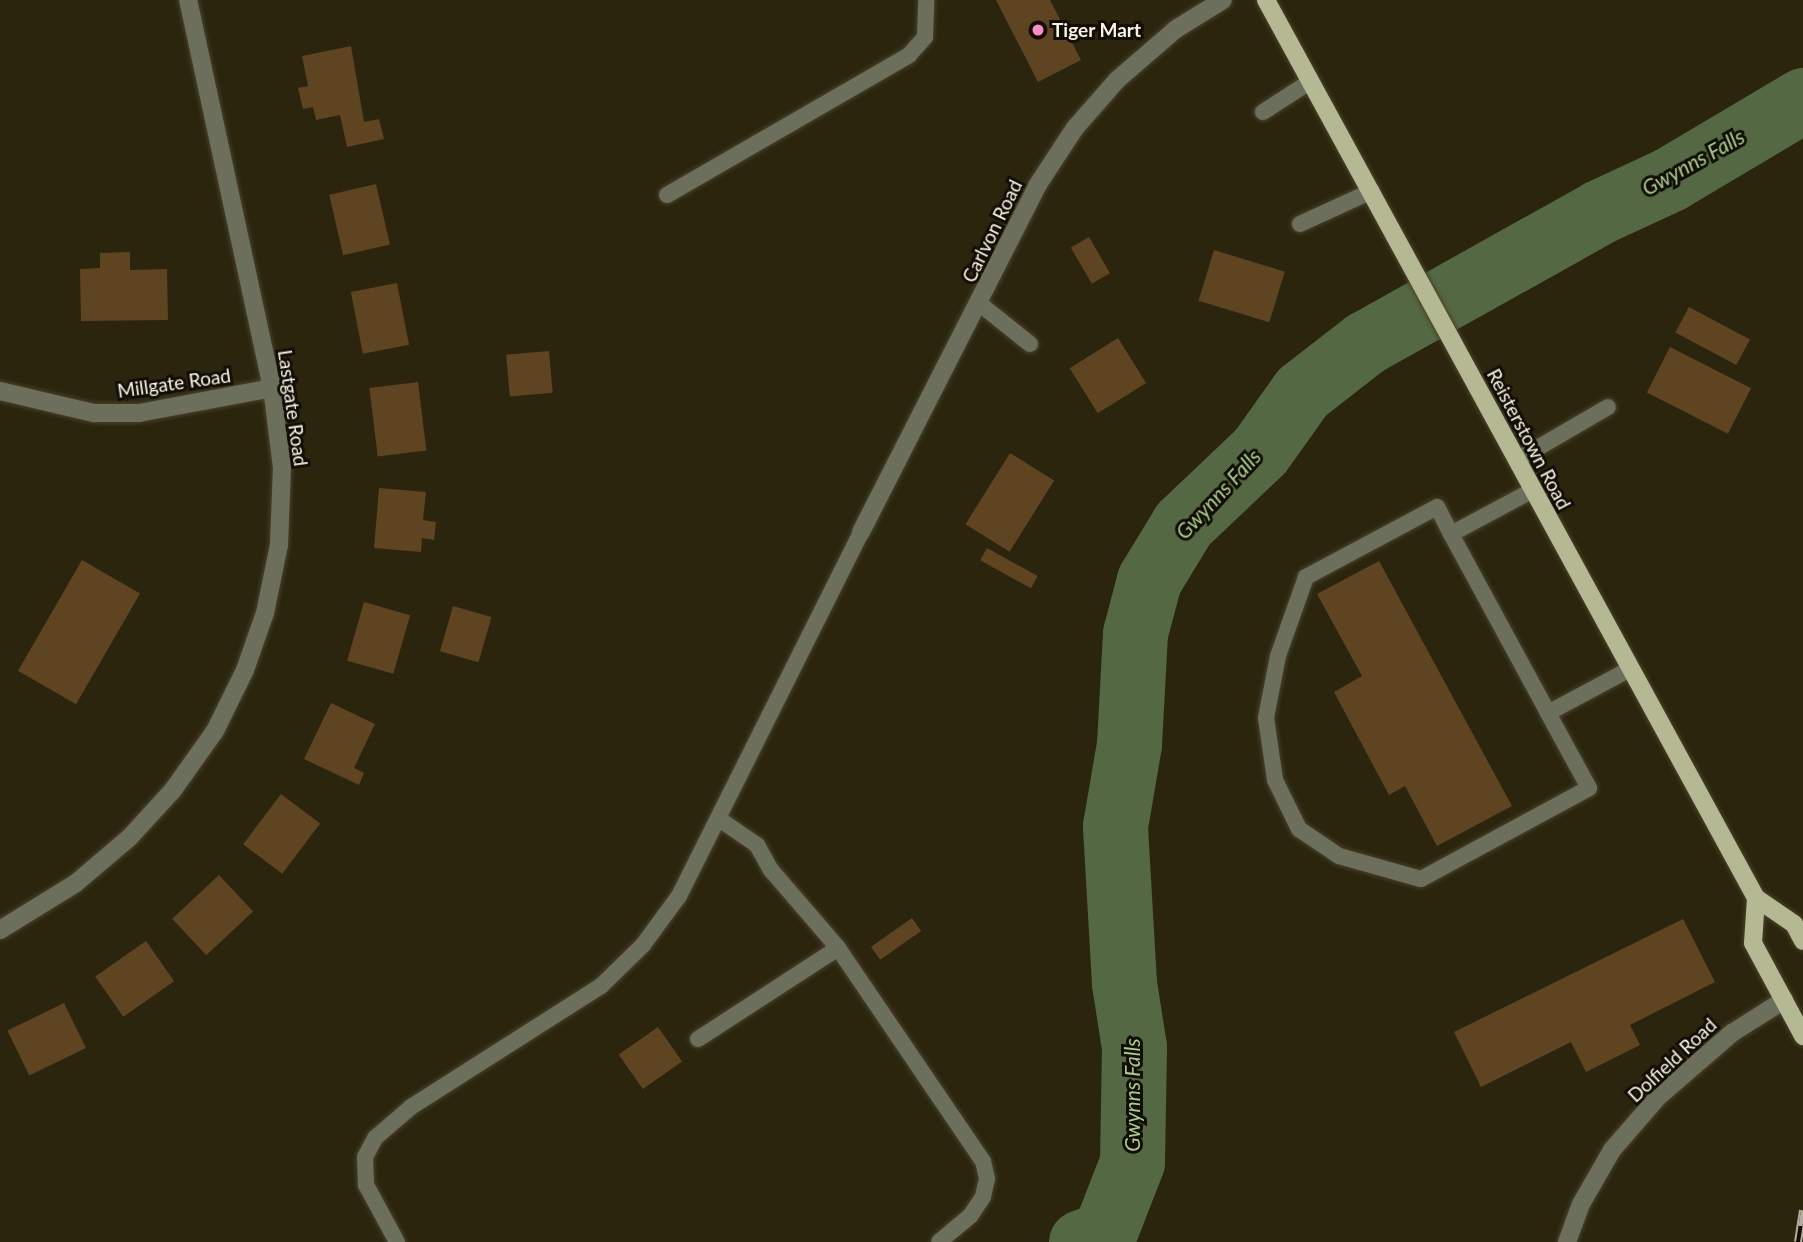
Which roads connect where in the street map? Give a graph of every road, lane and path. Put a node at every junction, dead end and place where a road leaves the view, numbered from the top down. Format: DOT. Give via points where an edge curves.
graph roads {
  1 [pos="188,0"];
  2 [pos="926,0"];
  3 [pos="1223,0"];
  4 [pos="1266,0"];
  5 [pos="1311,81"];
  6 [pos="1264,112"];
  7 [pos="1372,191"];
  8 [pos="667,195"];
  9 [pos="1300,224"];
  10 [pos="980,304"];
  11 [pos="1030,344"];
  12 [pos="272,388"];
  13 [pos="0,391"];
  14 [pos="1608,407"];
  15 [pos="1517,460"];
  16 [pos="1533,489"];
  17 [pos="861,532"];
  18 [pos="1451,534"];
  19 [pos="1630,669"];
  20 [pos="1548,713"];
  21 [pos="719,819"];
  22 [pos="1756,898"];
  23 [pos="0,930"];
  24 [pos="1803,941"];
  25 [pos="838,948"];
  26 [pos="1784,1000"];
  27 [pos="1803,1036"];
  28 [pos="698,1039"];
  29 [pos="397,1242"];
  30 [pos="939,1242"];
  31 [pos="1567,1242"];
  1 -- 12 [label="street, Lastgate Road"];
  2 -- 8 [label="lane" via="925,37 909,55"];
  3 -- 10 [label="street, Carlvon Road" via="1176,29 1127,71 1075,128 1037,186"];
  4 -- 5 [label="main road, Reisterstown Road"];
  5 -- 6 [label="lane"];
  5 -- 7 [label="main road, Reisterstown Road"];
  7 -- 9 [label="lane"];
  7 -- 15 [label="main road, Reisterstown Road"];
  10 -- 11 [label="lane"];
  10 -- 17 [label="street, Carlvon Road"];
  12 -- 13 [label="street, Millgate Road" via="139,413 94,413"];
  12 -- 23 [label="street, Lastgate Road" via="282,468 279,545 265,613 245,670 215,731 173,790 129,838 76,883"];
  14 -- 15 [label="lane"];
  15 -- 16 [label="main road, Reisterstown Road"];
  16 -- 18 [label="lane"];
  16 -- 19 [label="main road, Reisterstown Road"];
  17 -- 21 [label="lane"];
  18 -- 20 [label="lane"];
  18 -- 20 [label="lane" via="1437,507 1306,577 1278,656 1266,718 1275,780 1299,829 1339,856 1421,879 1589,788"];
  19 -- 20 [label="lane"];
  19 -- 22 [label="main road, Reisterstown Road"];
  21 -- 25 [label="lane" via="757,845 771,870"];
  21 -- 29 [label="lane" via="679,896 643,945 601,986 411,1107 375,1138 365,1157 366,1185"];
  22 -- 24 [label="main road, Reisterstown Road" via="1794,925"];
  22 -- 26 [label="main road" via="1753,943"];
  25 -- 28 [label="lane"];
  25 -- 30 [label="lane" via="983,1161 987,1179 982,1197 970,1216"];
  26 -- 27 [label="main road"];
  26 -- 31 [label="street, Dolfield Road" via="1732,1033 1658,1097 1612,1150 1581,1204"];
}
